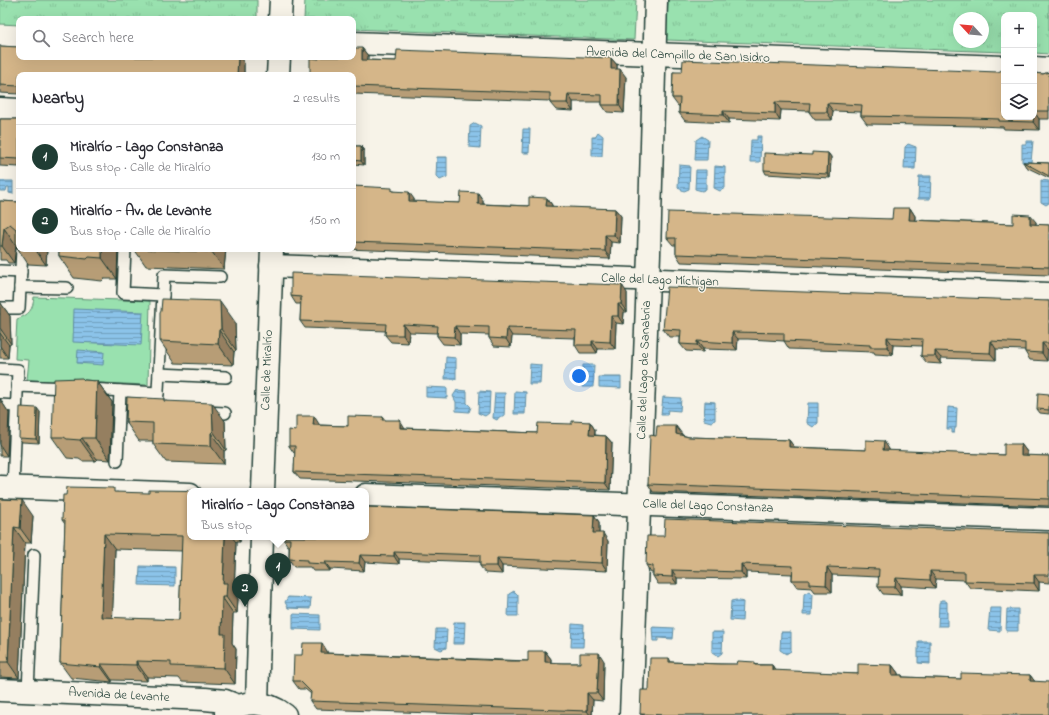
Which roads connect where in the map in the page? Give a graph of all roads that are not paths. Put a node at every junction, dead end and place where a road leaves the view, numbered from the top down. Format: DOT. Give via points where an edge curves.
graph roads {
  1 [pos="281,0"];
  2 [pos="656,0"];
  3 [pos="280,16"];
  4 [pos="356,43"];
  5 [pos="654,54"];
  6 [pos="279,60"];
  7 [pos="1001,67"];
  8 [pos="1037,68"];
  9 [pos="1049,69"];
  10 [pos="278,72"];
  11 [pos="0,109"];
  12 [pos="16,110"];
  13 [pos="22,252"];
  14 [pos="125,252"];
  15 [pos="272,258"];
  16 [pos="0,271"];
  17 [pos="21,272"];
  18 [pos="220,277"];
  19 [pos="648,280"];
  20 [pos="20,287"];
  21 [pos="67,288"];
  22 [pos="1049,294"];
  23 [pos="163,295"];
  24 [pos="0,308"];
  25 [pos="162,312"];
  26 [pos="177,313"];
  27 [pos="0,369"];
  28 [pos="159,374"];
  29 [pos="226,377"];
  30 [pos="17,386"];
  31 [pos="120,391"];
  32 [pos="158,393"];
  33 [pos="0,405"];
  34 [pos="16,406"];
  35 [pos="172,411"];
  36 [pos="195,412"];
  37 [pos="225,413"];
  38 [pos="117,461"];
  39 [pos="6,487"];
  40 [pos="263,488"];
  41 [pos="187,494"];
  42 [pos="369,495"];
  43 [pos="639,504"];
  44 [pos="1049,519"];
  45 [pos="262,540"];
  46 [pos="34,555"];
  47 [pos="0,690"];
  48 [pos="28,691"];
  49 [pos="239,708"];
  50 [pos="285,715"];
  51 [pos="631,715"];
  1 -- 3 [label="street"];
  2 -- 5 [label="street, Calle del Lago de Sanabria"];
  4 -- 5 [label="street, Avenida del Campillo de San Isidro"];
  5 -- 7 [label="street, Avenida del Campillo de San Isidro"];
  5 -- 19 [label="street, Calle del Lago de Sanabria"];
  6 -- 10 [label="street"];
  8 -- 9 [label="street"];
  11 -- 12 [label="street"];
  13 -- 17 [label="lane"];
  14 -- 23 [label="lane" via="123,293"];
  15 -- 19 [label="street, Calle del Lago Míchigan"];
  15 -- 40 [label="street, Calle de Miralrío"];
  16 -- 17 [label="lane"];
  17 -- 20 [label="lane"];
  18 -- 23 [label="lane" via="164,275"];
  19 -- 22 [label="street, Calle del Lago Míchigan"];
  19 -- 43 [label="street, Calle del Lago de Sanabria"];
  20 -- 21 [label="lane"];
  20 -- 24 [label="lane" via="19,308"];
  23 -- 25 [label="lane"];
  25 -- 26 [label="lane"];
  25 -- 28 [label="lane"];
  27 -- 30 [label="lane" via="18,370"];
  28 -- 29 [label="lane"];
  28 -- 32 [label="lane"];
  30 -- 31 [label="lane"];
  30 -- 34 [label="lane"];
  31 -- 32 [label="lane"];
  31 -- 38 [label="lane"];
  32 -- 35 [label="lane" via="157,410"];
  33 -- 34 [label="lane"];
  34 -- 39 [label="lane"];
  36 -- 37 [label="lane"];
  39 -- 41 [label="street"];
  42 -- 43 [label="street, Calle del Lago Constanza"];
  43 -- 44 [label="street, Calle del Lago Constanza"];
  43 -- 51 [label="street, Calle del Lago de Sanabria"];
  45 -- 49 [label="street"];
  46 -- 48 [label="lane"];
  47 -- 48 [label="street, Avenida de Levante"];
  48 -- 49 [label="street, Avenida de Levante" via="205,699 225,701"];
  49 -- 50 [label="street, Avenida de Levante" via="268,705"];
}
